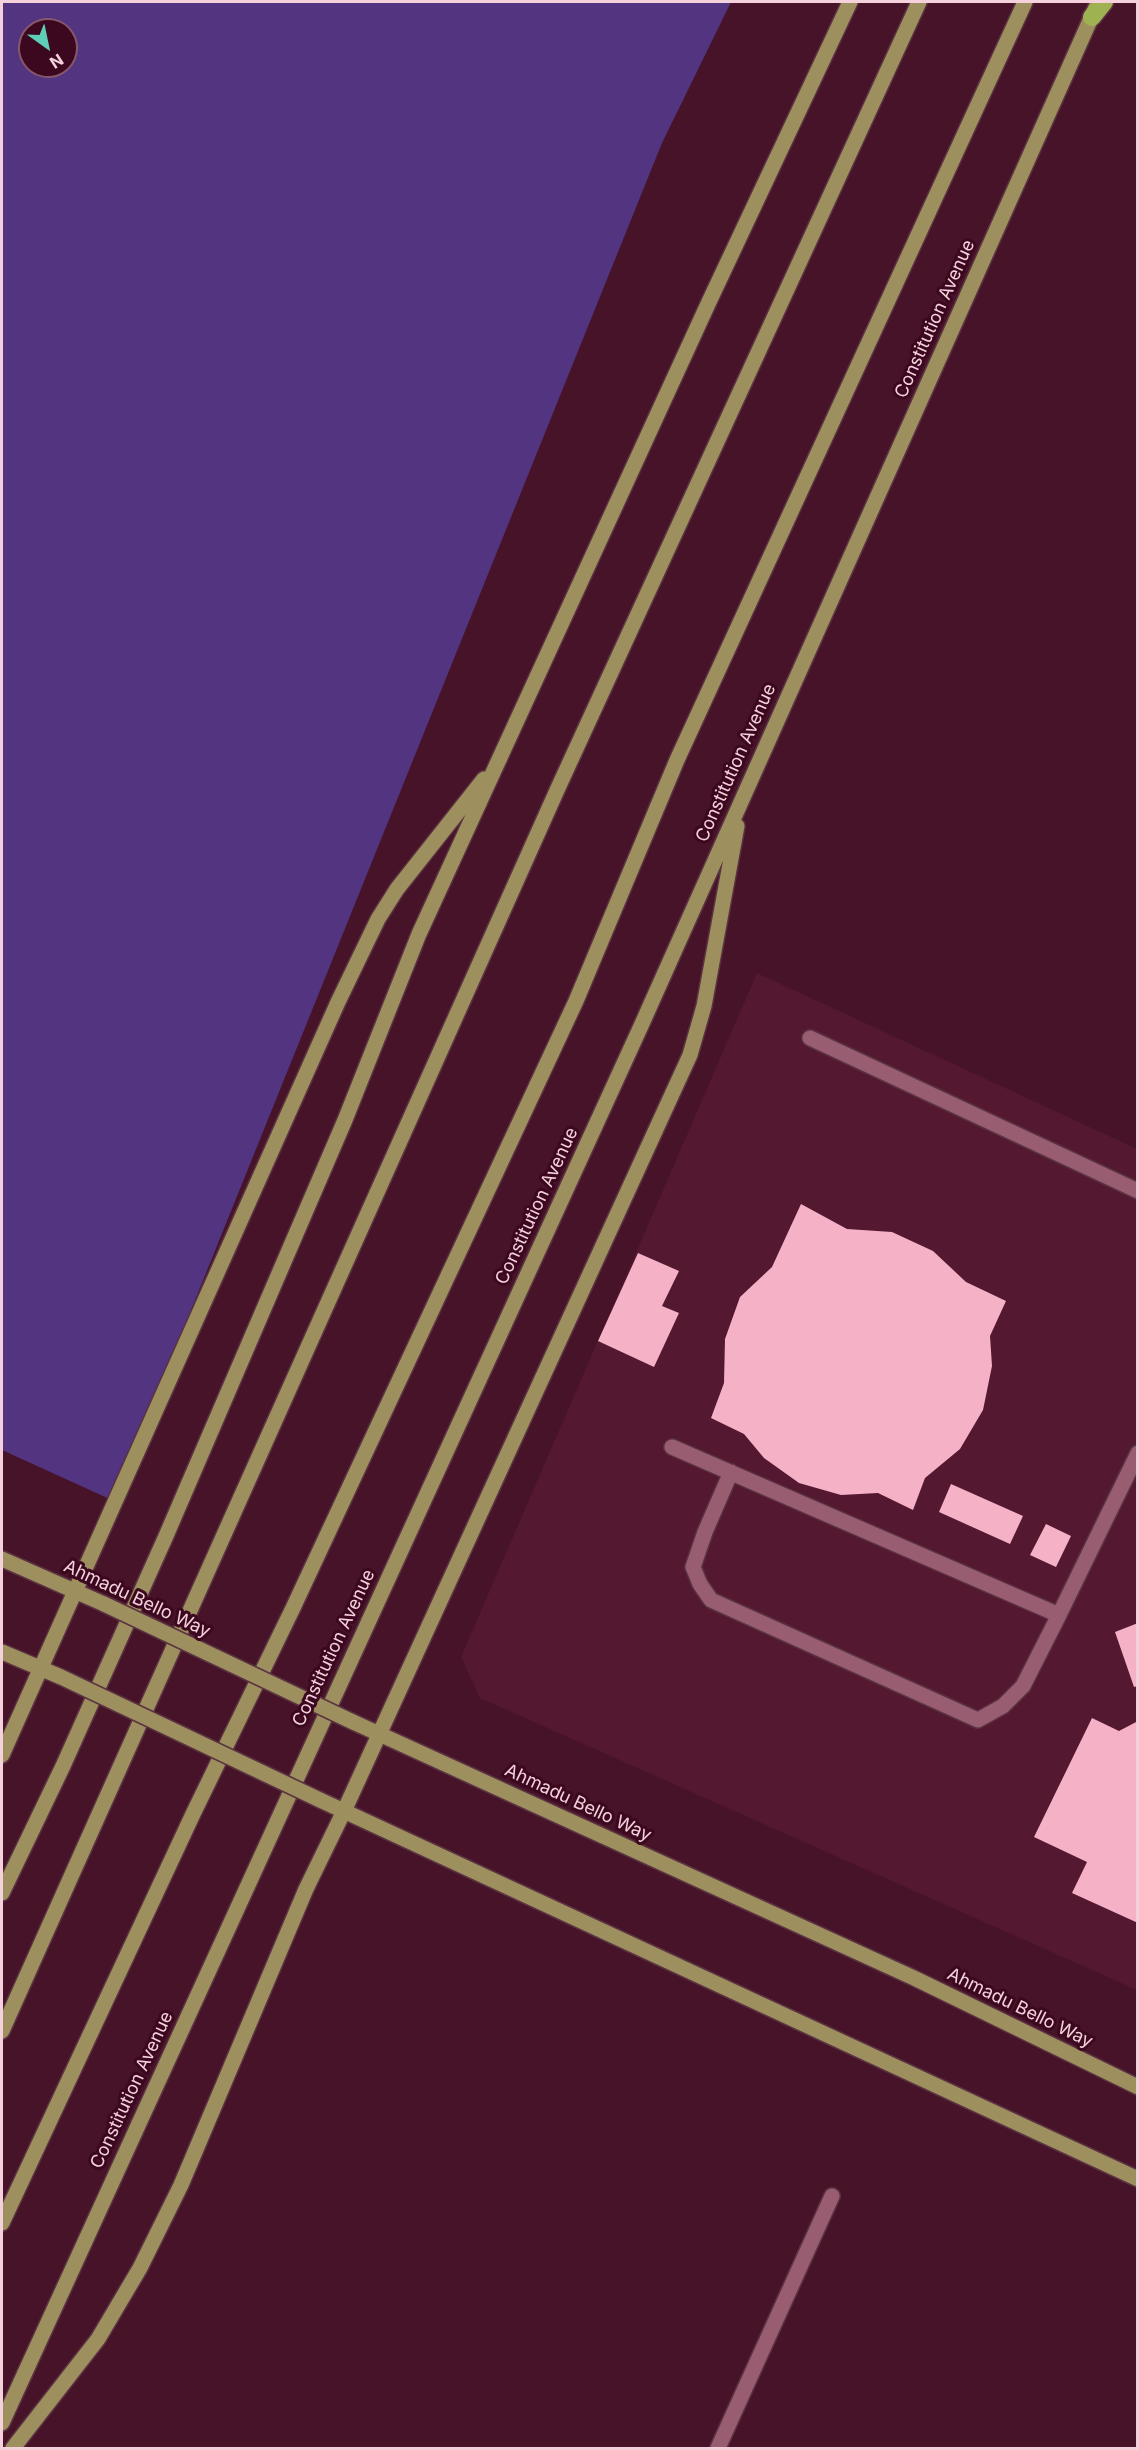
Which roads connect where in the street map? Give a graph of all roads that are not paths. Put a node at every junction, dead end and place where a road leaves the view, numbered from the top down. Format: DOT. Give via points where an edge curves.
graph roads {
  1 [pos="850,2"];
  2 [pos="919,2"];
  3 [pos="1025,2"];
  4 [pos="1104,2"];
  5 [pos="1095,9"];
  6 [pos="499,760"];
  7 [pos="742,797"];
  8 [pos="810,1038"];
  9 [pos="1137,1191"];
  10 [pos="672,1447"];
  11 [pos="1137,1453"];
  12 [pos="731,1472"];
  13 [pos="2,1559"];
  14 [pos="73,1591"];
  15 [pos="1059,1615"];
  16 [pos="2,1652"];
  17 [pos="39,1669"];
  18 [pos="380,1734"];
  19 [pos="2,1755"];
  20 [pos="345,1809"];
  21 [pos="2,1893"];
  22 [pos="2,2031"];
  23 [pos="1137,2087"];
  24 [pos="1137,2179"];
  25 [pos="832,2196"];
  26 [pos="2,2223"];
  27 [pos="2,2423"];
  28 [pos="13,2448"];
  29 [pos="718,2448"];
  1 -- 6 [label="main road"];
  2 -- 22 [label="main road" via="478,965"];
  3 -- 26 [label="main road" via="677,760 576,1001"];
  4 -- 5 [label="highway"];
  5 -- 7 [label="main road, Constitution Avenue"];
  6 -- 14 [label="main road" via="397,889 378,920"];
  6 -- 21 [label="main road" via="419,934 345,1120 166,1536"];
  7 -- 18 [label="main road" via="704,1006 690,1055"];
  7 -- 27 [label="main road, Constitution Avenue"];
  8 -- 9 [label="street"];
  10 -- 12 [label="street"];
  11 -- 15 [label="street"];
  12 -- 15 [label="street"];
  12 -- 15 [label="street" via="693,1567 711,1600 978,1720 1003,1706 1023,1686"];
  13 -- 14 [label="main road, Ahmadu Bello Way"];
  14 -- 17 [label="main road"];
  14 -- 18 [label="main road, Ahmadu Bello Way, bridge"];
  16 -- 17 [label="main road"];
  17 -- 19 [label="main road"];
  17 -- 20 [label="main road, bridge"];
  18 -- 20 [label="main road"];
  18 -- 23 [label="main road, Ahmadu Bello Way" via="914,1978"];
  20 -- 24 [label="main road"];
  20 -- 28 [label="main road" via="306,1889 181,2185 140,2268 98,2339"];
  25 -- 29 [label="street"];
}
